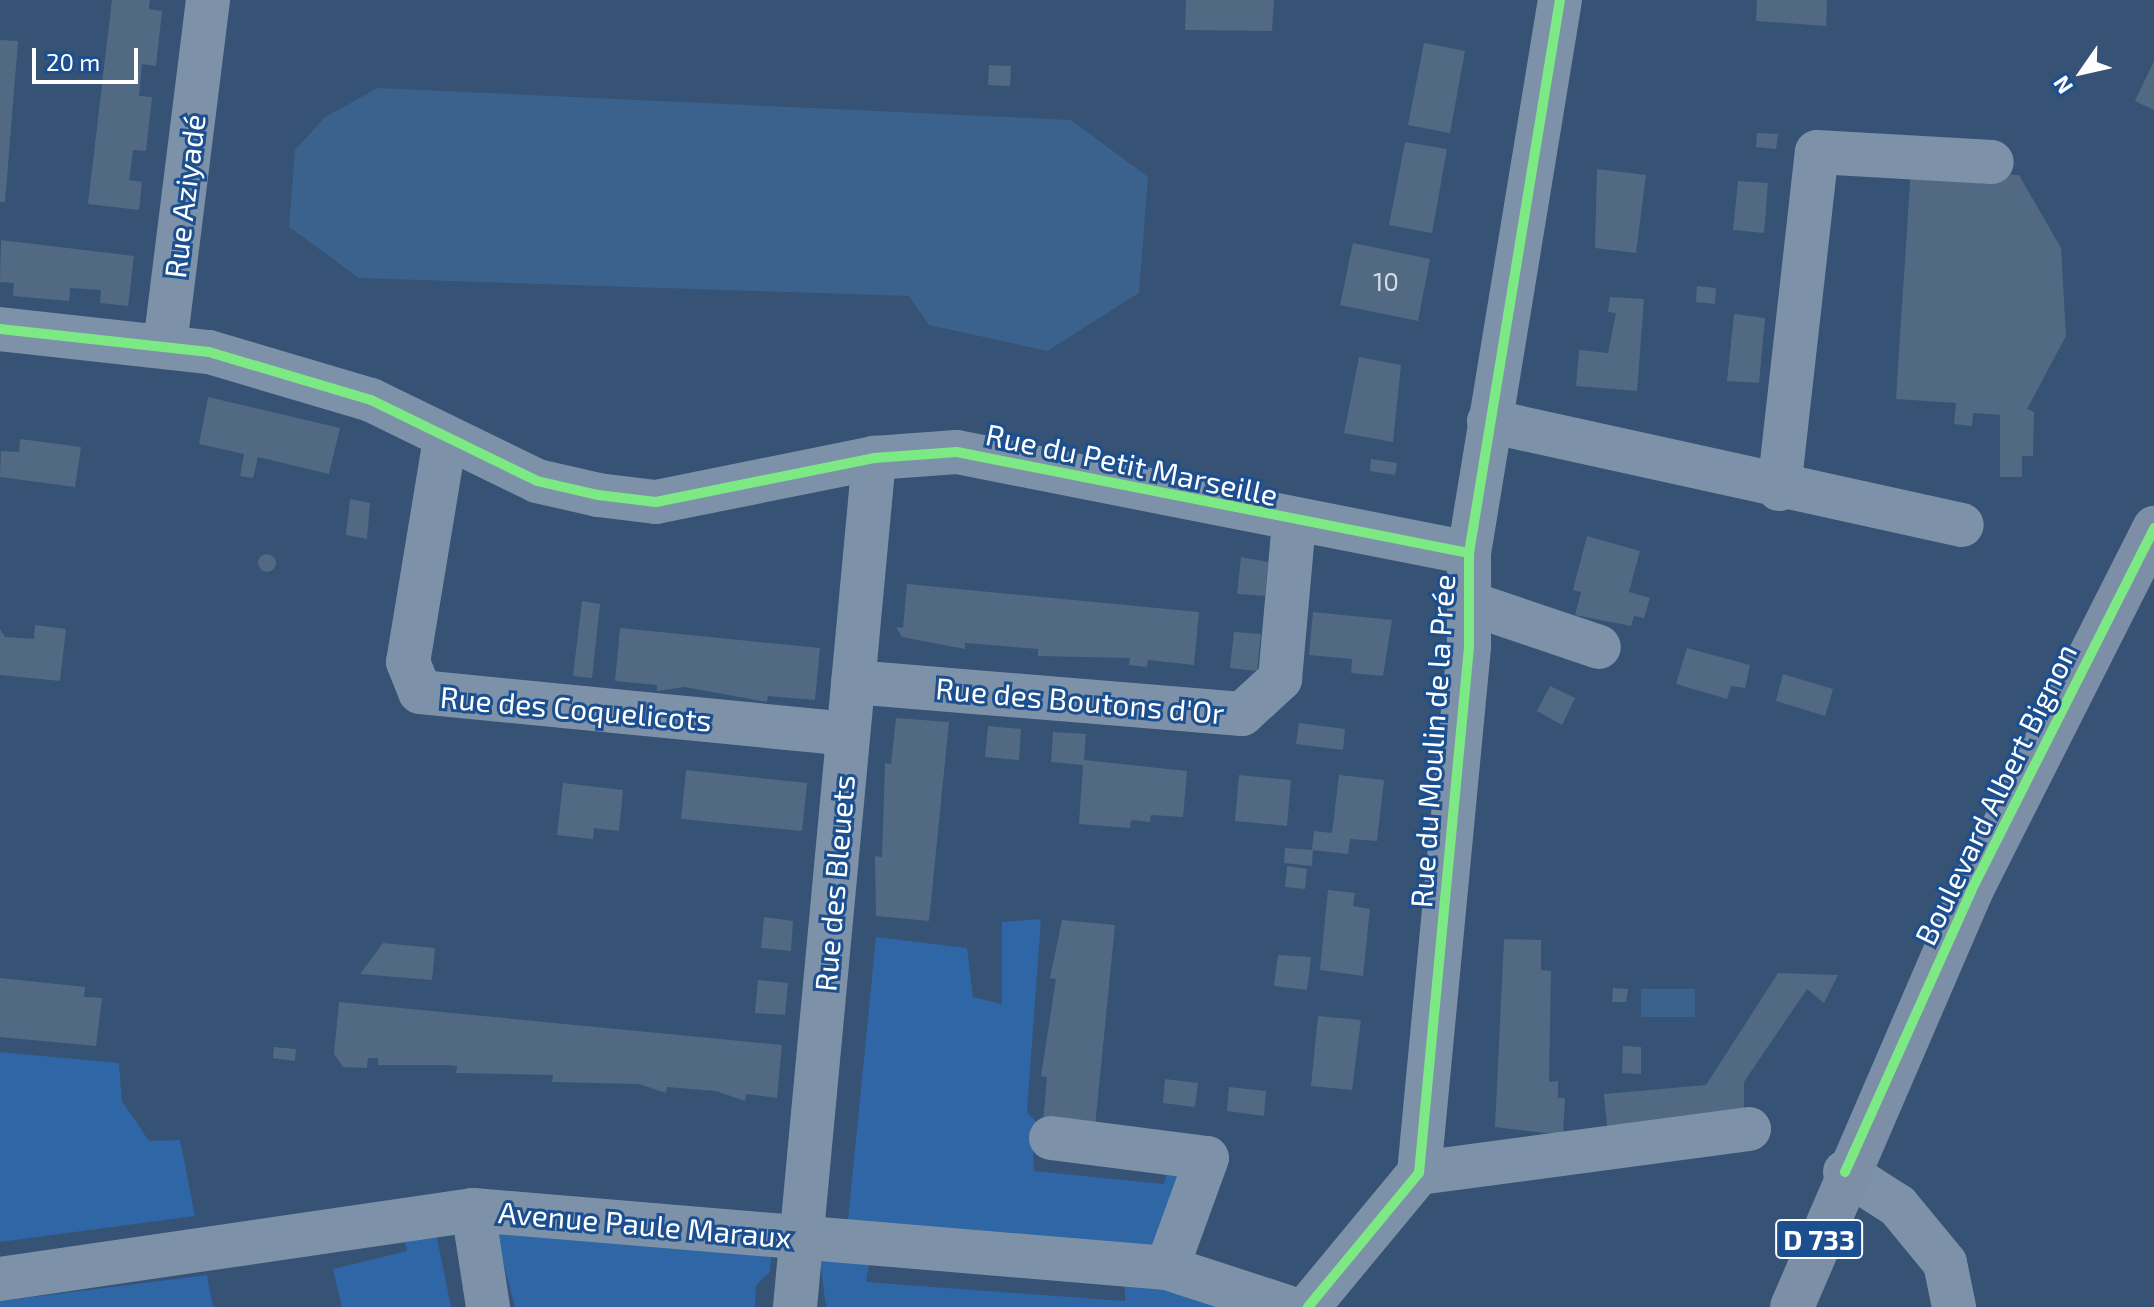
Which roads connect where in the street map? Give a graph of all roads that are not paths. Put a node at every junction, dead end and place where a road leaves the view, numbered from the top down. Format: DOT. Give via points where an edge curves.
graph roads {
  1 [pos="208,0"];
  2 [pos="1560,0"];
  3 [pos="1992,162"];
  4 [pos="0,329"];
  5 [pos="165,345"];
  6 [pos="1489,421"];
  7 [pos="445,439"];
  8 [pos="874,458"];
  9 [pos="1779,489"];
  10 [pos="1294,522"];
  11 [pos="1962,525"];
  12 [pos="2154,528"];
  13 [pos="1469,553"];
  14 [pos="1469,603"];
  15 [pos="1599,647"];
  16 [pos="853,682"];
  17 [pos="848,734"];
  18 [pos="1749,1129"];
  19 [pos="1051,1138"];
  20 [pos="1845,1172"];
  21 [pos="1419,1173"];
  22 [pos="473,1210"];
  23 [pos="800,1236"];
  24 [pos="1167,1268"];
  25 [pos="0,1279"];
  26 [pos="488,1307"];
  27 [pos="795,1307"];
  28 [pos="1287,1307"];
  29 [pos="1308,1307"];
  30 [pos="1792,1307"];
  31 [pos="1954,1307"];
  1 -- 5 [label="street, Rue Aziyadé"];
  2 -- 6 [label="street, Rue du Moulin de la Prée"];
  3 -- 9 [label="street" via="1817,152"];
  4 -- 5 [label="street, Rue du Petit Marseille"];
  5 -- 7 [label="street, Rue du Petit Marseille" via="371,400"];
  6 -- 9 [label="street"];
  6 -- 13 [label="street, Rue du Moulin de la Prée"];
  7 -- 8 [label="street, Rue du Petit Marseille" via="537,481 656,502"];
  7 -- 17 [label="street, Rue des Coquelicots" via="408,662 420,692"];
  8 -- 10 [label="street, Rue du Petit Marseille" via="957,452"];
  8 -- 16 [label="street, Rue des Bleuets"];
  9 -- 11 [label="street"];
  10 -- 13 [label="street, Rue du Petit Marseille"];
  10 -- 16 [label="street, Rue des Boutons d'Or" via="1280,679 1242,714"];
  12 -- 20 [label="main road, Boulevard Albert Bignon / D 733" via="1971,891"];
  13 -- 14 [label="street, Rue du Moulin de la Prée"];
  14 -- 15 [label="street"];
  14 -- 21 [label="street, Rue du Moulin de la Prée"];
  16 -- 17 [label="street, Rue des Bleuets"];
  17 -- 23 [label="street, Rue des Bleuets"];
  18 -- 21 [label="street"];
  19 -- 24 [label="street" via="1207,1158"];
  20 -- 30 [label="main road, Boulevard Albert Bignon / D 733"];
  20 -- 31 [label="street" via="1898,1206 1945,1263"];
  21 -- 29 [label="street"];
  22 -- 23 [label="street, Avenue Paule Maraux"];
  22 -- 25 [label="street, Avenue Paule Maraux"];
  22 -- 26 [label="street"];
  23 -- 24 [label="street, Avenue Paule Maraux"];
  23 -- 27 [label="street, Rue des Bleuets"];
  24 -- 28 [label="street, Avenue Paule Maraux"];
}
